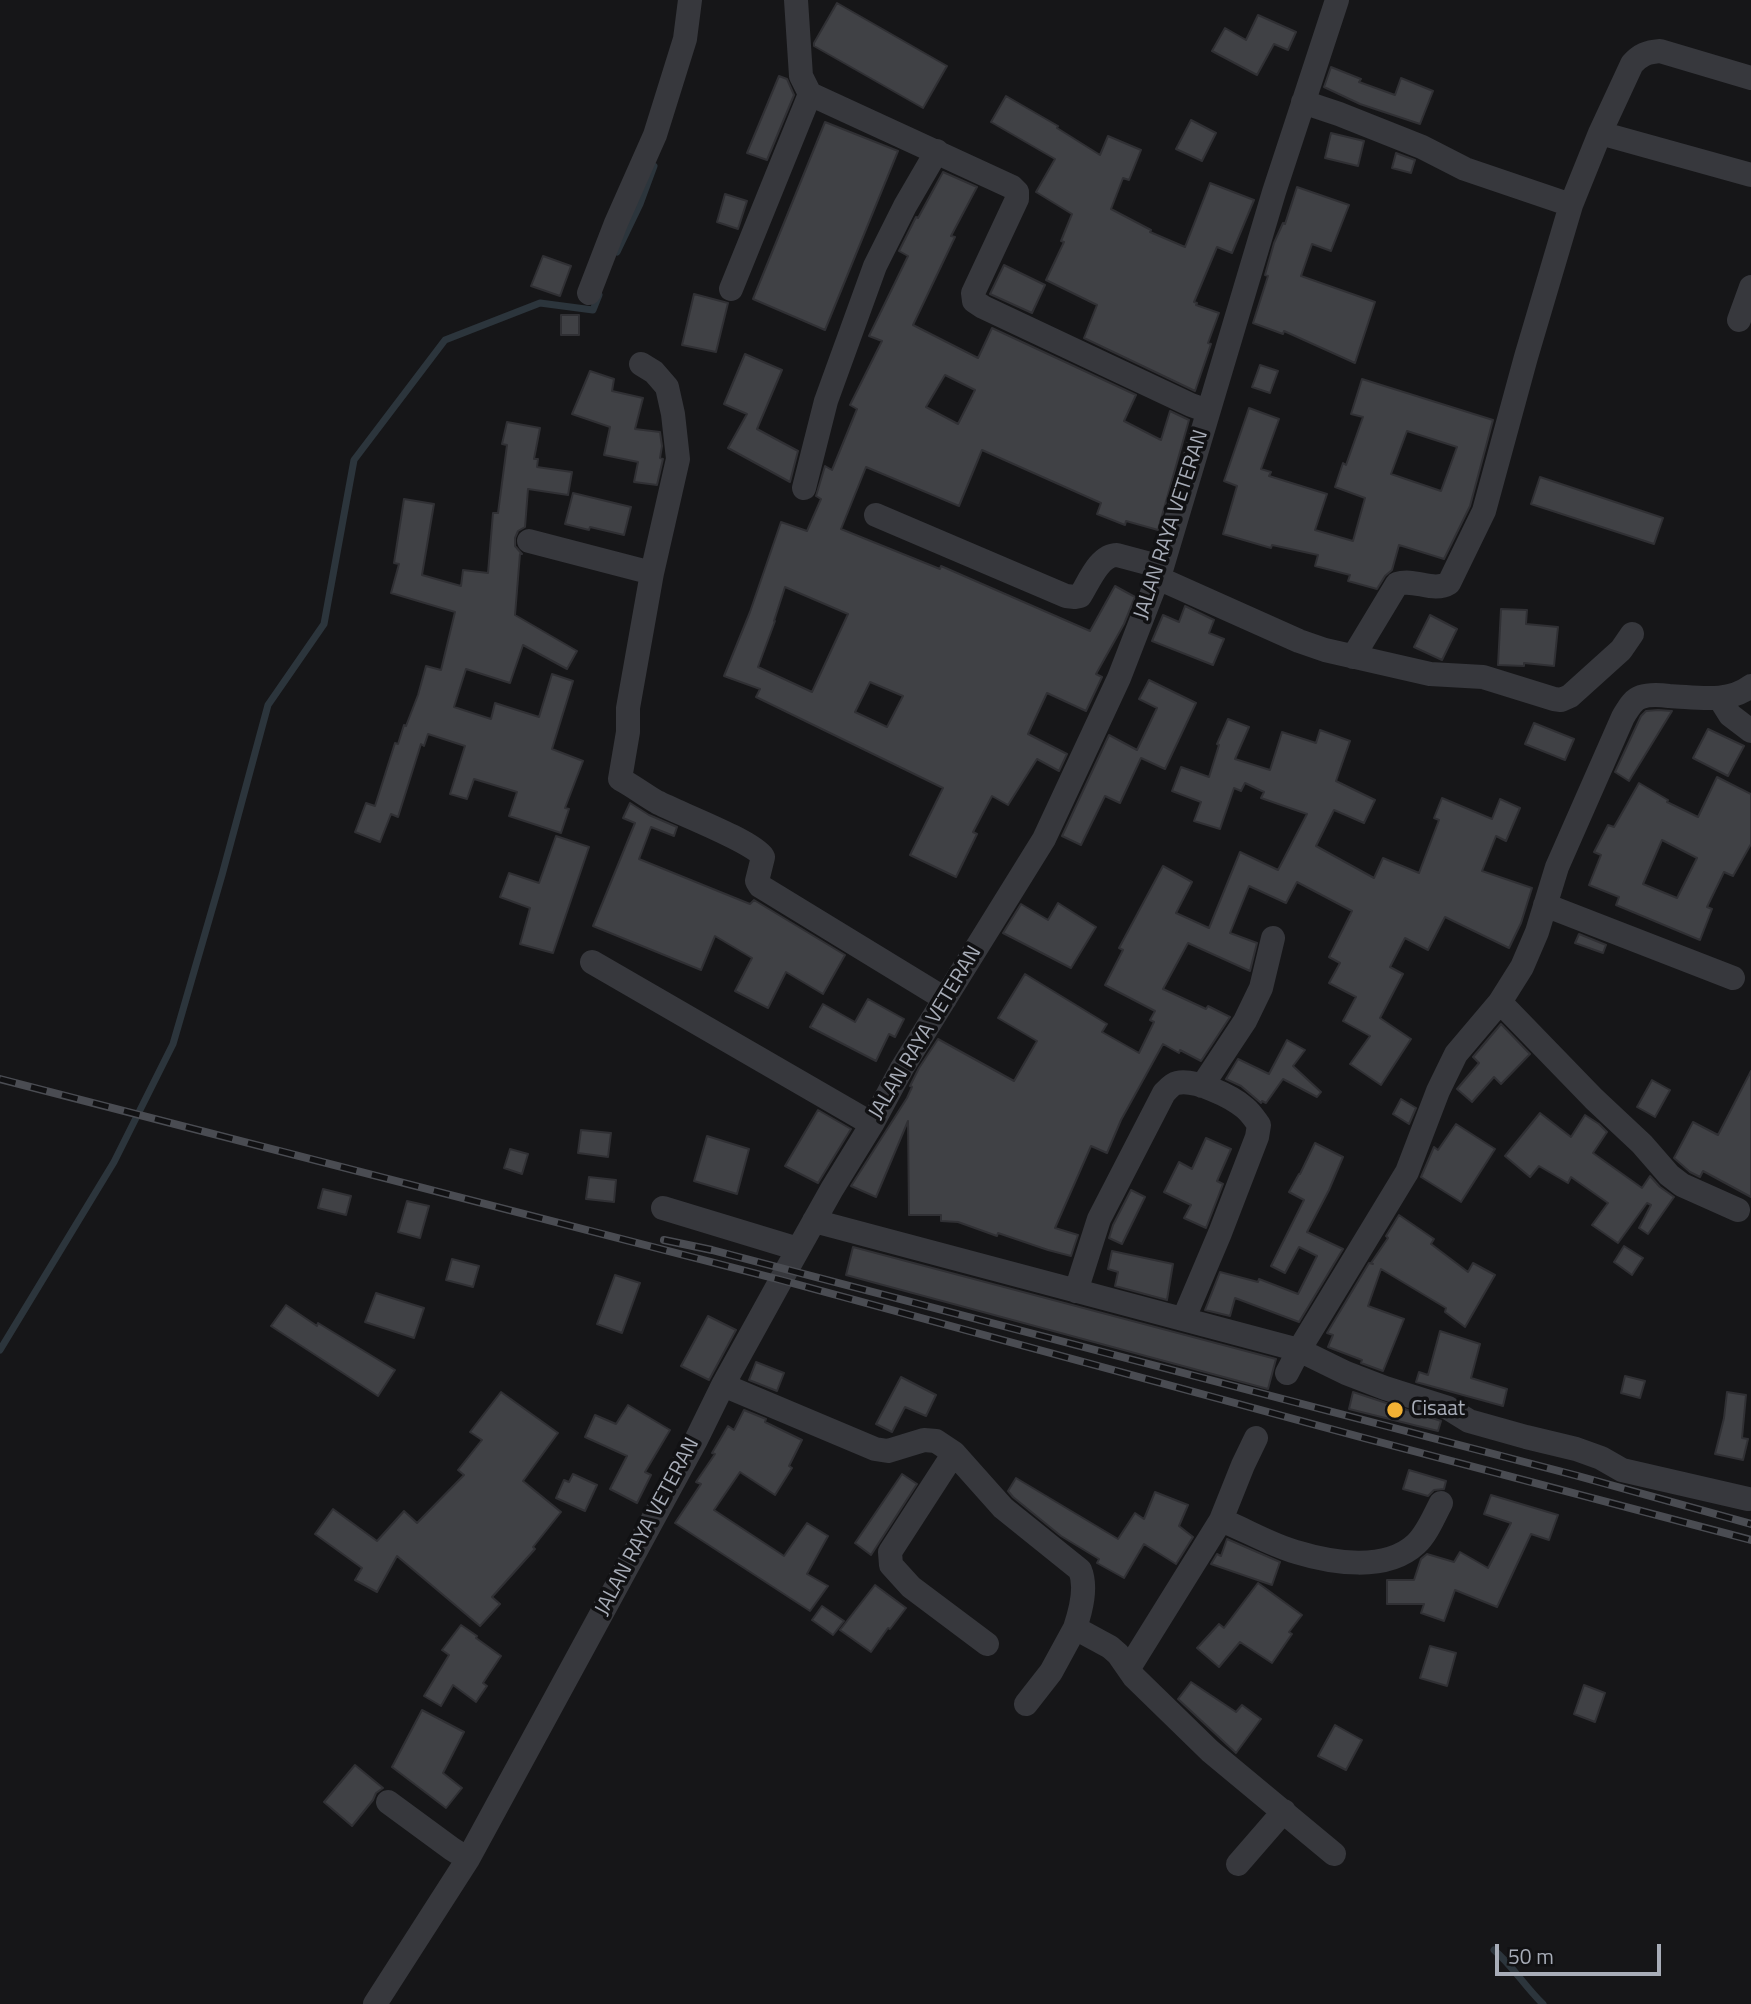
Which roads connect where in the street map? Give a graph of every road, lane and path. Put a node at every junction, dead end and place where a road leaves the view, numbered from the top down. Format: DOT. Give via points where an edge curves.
graph roads {
  1 [pos="690,0"];
  2 [pos="796,0"];
  3 [pos="1337,0"];
  4 [pos="1751,78"];
  5 [pos="810,94"];
  6 [pos="1303,102"];
  7 [pos="1600,133"];
  8 [pos="937,151"];
  9 [pos="1751,175"];
  10 [pos="1571,205"];
  11 [pos="1751,287"];
  12 [pos="731,289"];
  13 [pos="589,293"];
  14 [pos="1740,320"];
  15 [pos="641,364"];
  16 [pos="1208,411"];
  17 [pos="804,488"];
  18 [pos="876,515"];
  19 [pos="529,541"];
  20 [pos="1160,572"];
  21 [pos="652,573"];
  22 [pos="1632,634"];
  23 [pos="1353,657"];
  24 [pos="1751,686"];
  25 [pos="1720,699"];
  26 [pos="1751,732"];
  27 [pos="1545,905"];
  28 [pos="1273,938"];
  29 [pos="592,962"];
  30 [pos="1732,978"];
  31 [pos="945,999"];
  32 [pos="1500,1002"];
  33 [pos="1206,1081"];
  34 [pos="872,1124"];
  35 [pos="663,1208"];
  36 [pos="1738,1210"];
  37 [pos="814,1220"];
  38 [pos="798,1249"];
  39 [pos="1076,1291"];
  40 [pos="1184,1318"];
  41 [pos="1298,1350"];
  42 [pos="1287,1373"];
  43 [pos="723,1385"];
  44 [pos="1256,1438"];
  45 [pos="954,1453"];
  46 [pos="1748,1499"];
  47 [pos="1441,1503"];
  48 [pos="1222,1520"];
  49 [pos="1075,1628"];
  50 [pos="987,1644"];
  51 [pos="1129,1668"];
  52 [pos="1026,1704"];
  53 [pos="388,1802"];
  54 [pos="1284,1811"];
  55 [pos="1334,1854"];
  56 [pos="468,1859"];
  57 [pos="1238,1864"];
  58 [pos="375,2004"];
  1 -- 13 [label="street" via="685,39 655,135"];
  2 -- 5 [label="street" via="801,76"];
  3 -- 6 [label="street, JALAN RAYA VETERAN"];
  4 -- 7 [label="street" via="1660,51 1647,52 1632,64"];
  5 -- 8 [label="street"];
  5 -- 12 [label="street"];
  6 -- 10 [label="street" via="1465,169"];
  6 -- 16 [label="street, JALAN RAYA VETERAN"];
  7 -- 9 [label="street"];
  7 -- 10 [label="street"];
  8 -- 16 [label="street" via="1017,192 973,293 974,301"];
  8 -- 17 [label="street" via="875,267 827,401"];
  10 -- 23 [label="street" via="1484,511 1449,583 1438,587 1397,584"];
  11 -- 14 [label="street"];
  15 -- 21 [label="street" via="667,387 678,459"];
  16 -- 20 [label="street, JALAN RAYA VETERAN"];
  18 -- 20 [label="street" via="1066,596 1080,596 1110,555"];
  19 -- 21 [label="street"];
  20 -- 23 [label="street" via="1299,641"];
  20 -- 31 [label="street, JALAN RAYA VETERAN" via="1119,678 1044,839"];
  21 -- 31 [label="street" via="620,779 760,852 760,886"];
  22 -- 23 [label="street" via="1621,650 1561,700 1483,677 1430,674"];
  24 -- 25 [label="street"];
  25 -- 26 [label="street" via="1730,715"];
  25 -- 27 [label="street" via="1659,695 1633,702 1557,867"];
  27 -- 30 [label="street"];
  27 -- 32 [label="street" via="1522,967"];
  28 -- 33 [label="street" via="1261,988"];
  29 -- 34 [label="street"];
  31 -- 34 [label="street, JALAN RAYA VETERAN"];
  32 -- 36 [label="street" via="1669,1175"];
  32 -- 41 [label="street" via="1456,1054 1406,1172"];
  33 -- 39 [label="street" via="1180,1082 1164,1093 1099,1219"];
  33 -- 40 [label="street" via="1244,1107 1259,1125"];
  34 -- 37 [label="street, JALAN RAYA VETERAN"];
  35 -- 38 [label="street"];
  37 -- 38 [label="street, JALAN RAYA VETERAN"];
  37 -- 39 [label="street"];
  38 -- 43 [label="street, JALAN RAYA VETERAN"];
  39 -- 40 [label="street"];
  40 -- 41 [label="street"];
  41 -- 42 [label="street"];
  41 -- 46 [label="street" via="1346,1373 1448,1408 1469,1421 1576,1449 1622,1470"];
  43 -- 45 [label="street" via="875,1449 888,1451 925,1440 936,1441"];
  43 -- 56 [label="street, JALAN RAYA VETERAN"];
  44 -- 48 [label="street"];
  45 -- 49 [label="street" via="1003,1508 1080,1570 1082,1601"];
  45 -- 50 [label="street" via="889,1559 911,1587"];
  47 -- 48 [label="street" via="1418,1542 1407,1551 1388,1559 1358,1562 1295,1552"];
  48 -- 51 [label="street"];
  49 -- 51 [label="street" via="1110,1647"];
  49 -- 52 [label="street" via="1051,1672"];
  51 -- 54 [label="street" via="1210,1751"];
  53 -- 56 [label="street"];
  54 -- 55 [label="street"];
  54 -- 57 [label="street"];
  56 -- 58 [label="street, JALAN RAYA VETERAN"];
}
